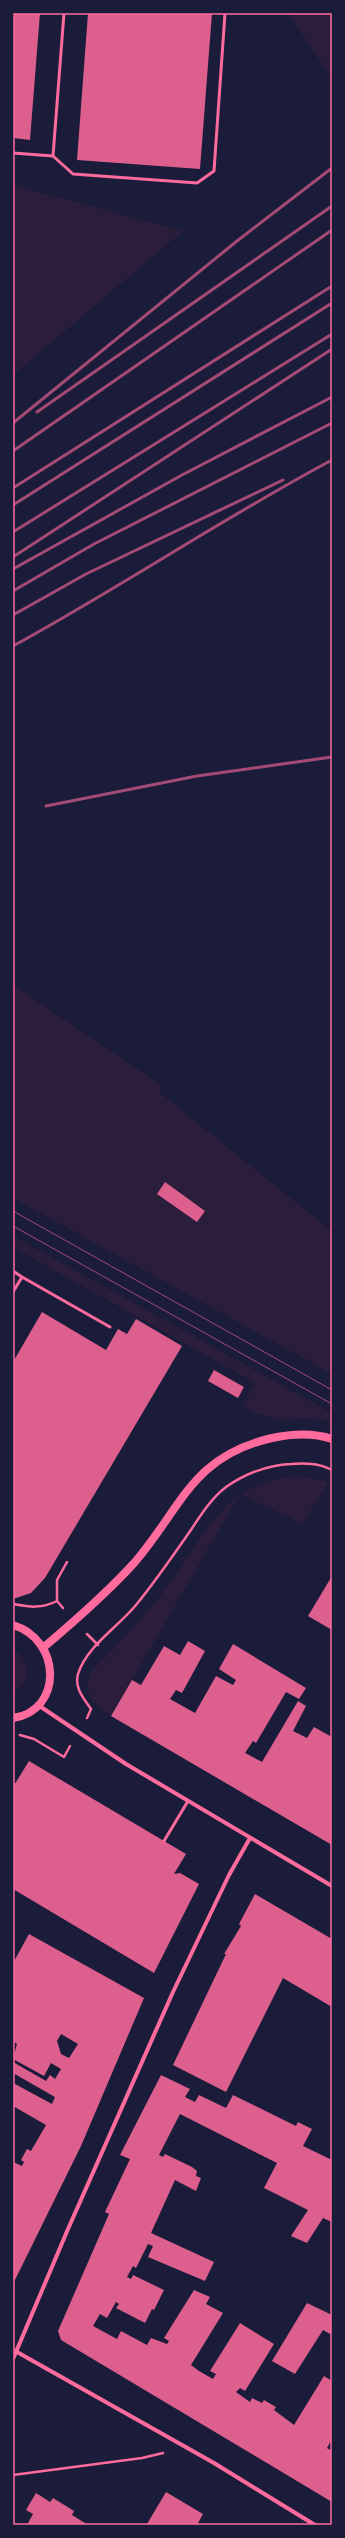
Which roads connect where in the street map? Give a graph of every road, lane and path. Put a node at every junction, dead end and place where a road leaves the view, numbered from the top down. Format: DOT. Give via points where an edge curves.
graph roads {
  1 [pos="64,13"];
  2 [pos="226,13"];
  3 [pos="13,153"];
  4 [pos="53,156"];
  5 [pos="13,1271"];
  6 [pos="22,1277"];
  7 [pos="13,1292"];
  8 [pos="110,1328"];
  9 [pos="332,1439"];
  10 [pos="332,1470"];
  11 [pos="67,1562"];
  12 [pos="13,1604"];
  13 [pos="13,1625"];
  14 [pos="44,1647"];
  15 [pos="38,1705"];
  16 [pos="13,1718"];
  17 [pos="78,1733"];
  18 [pos="13,1736"];
  19 [pos="188,1801"];
  20 [pos="250,1838"];
  21 [pos="164,1841"];
  22 [pos="332,1886"];
  23 [pos="17,2352"];
  24 [pos="13,2359"];
  25 [pos="185,2447"];
  26 [pos="13,2475"];
  27 [pos="315,2525"];
  1 -- 4 [label="lane"];
  2 -- 4 [label="lane" via="214,171 197,183 73,174"];
  3 -- 4 [label="lane"];
  5 -- 6 [label="lane"];
  6 -- 7 [label="lane"];
  6 -- 8 [label="lane"];
  9 -- 14 [label="main road" via="307,1435 281,1436 254,1442 228,1453 189,1486 136,1560 112,1587"];
  10 -- 17 [label="path" via="325,1466 305,1463 262,1469 242,1477 225,1488 209,1504 159,1577 83,1662 77,1676 79,1691 92,1710"];
  11 -- 12 [label="path" via="57,1580 57,1601 45,1607 32,1608"];
  13 -- 14 [label="main road" via="24,1628"];
  14 -- 15 [label="main road" via="50,1662 51,1677"];
  15 -- 16 [label="main road" via="27,1713"];
  15 -- 17 [label="street"];
  17 -- 18 [label="path" via="64,1757 34,1739"];
  17 -- 19 [label="street"];
  19 -- 20 [label="street"];
  19 -- 21 [label="lane"];
  20 -- 22 [label="street"];
  20 -- 23 [label="street" via="229,1875 173,1992 71,2222"];
  23 -- 24 [label="street"];
  23 -- 25 [label="street"];
  25 -- 26 [label="path" via="142,2458"];
  25 -- 27 [label="street"];
}
